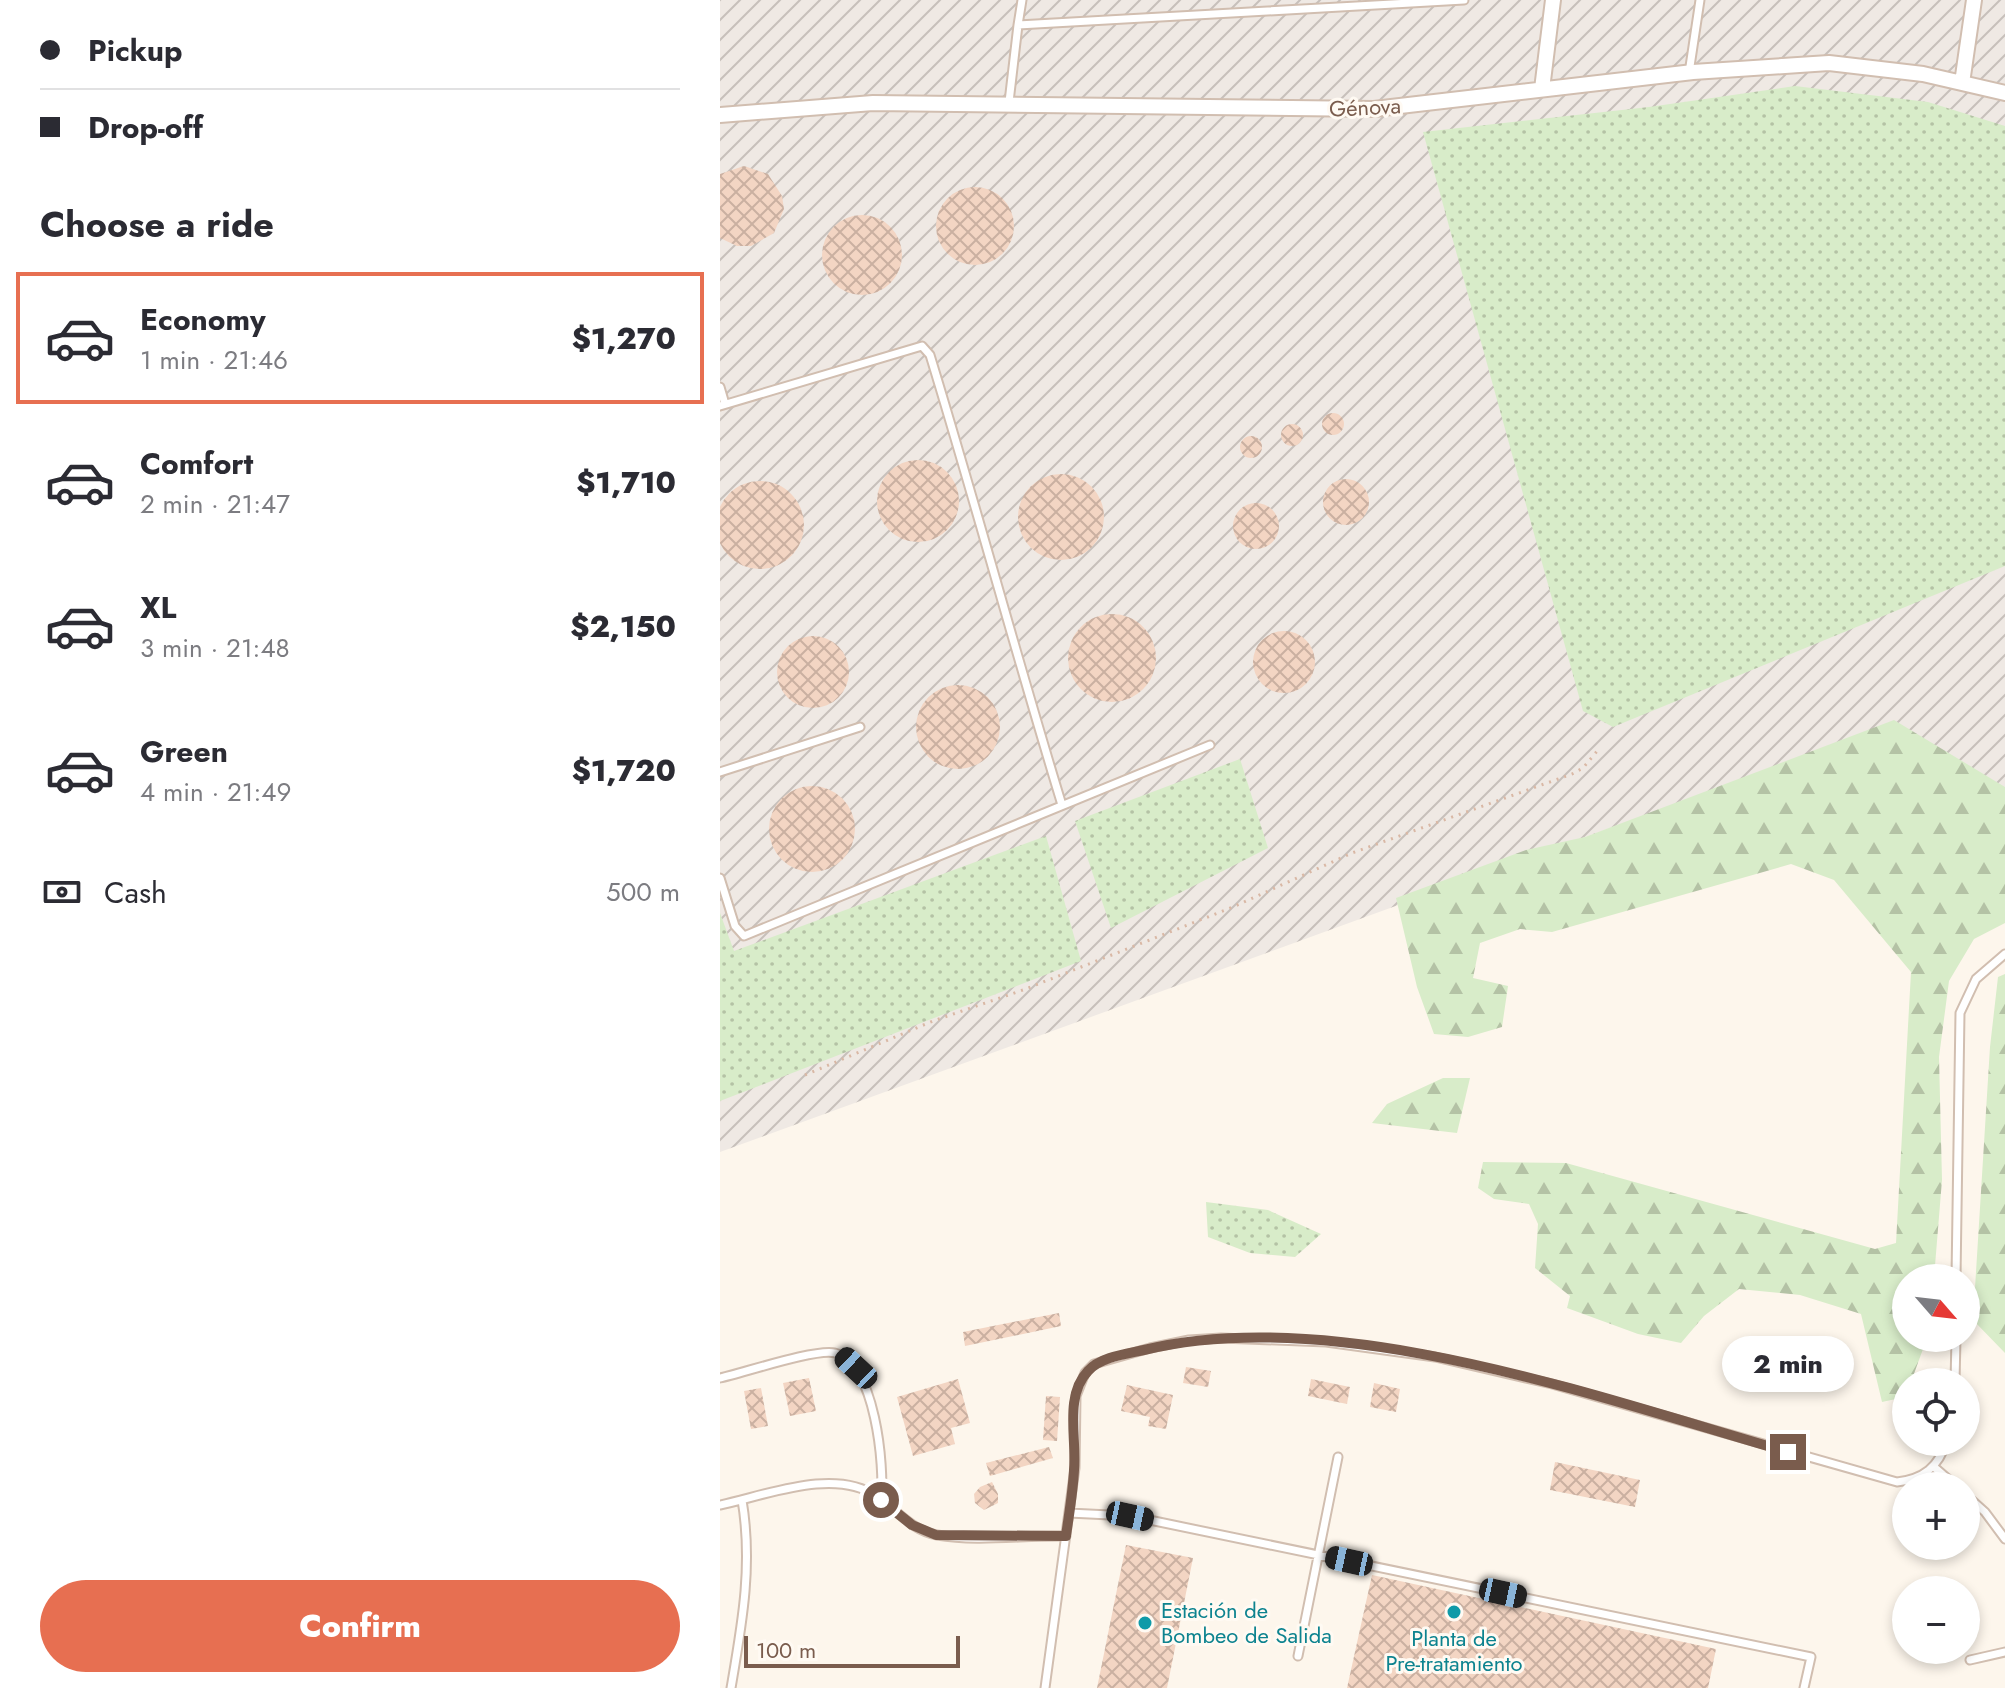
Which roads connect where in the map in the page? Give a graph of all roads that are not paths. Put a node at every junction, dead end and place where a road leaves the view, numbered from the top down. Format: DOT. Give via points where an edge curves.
graph roads {
  1 [pos="1022,0"];
  2 [pos="1464,0"];
  3 [pos="1553,0"];
  4 [pos="1700,0"];
  5 [pos="1974,0"];
  6 [pos="1018,25"];
  7 [pos="1689,73"];
  8 [pos="1962,83"];
  9 [pos="1542,89"];
  10 [pos="2005,93"];
  11 [pos="1009,102"];
  12 [pos="720,115"];
  13 [pos="720,387"];
  14 [pos="723,405"];
  15 [pos="860,727"];
  16 [pos="1210,745"];
  17 [pos="720,772"];
  18 [pos="1062,805"];
  19 [pos="720,878"];
  20 [pos="2005,954"];
  21 [pos="1956,1264"];
  22 [pos="720,1378"];
  23 [pos="1942,1456"];
  24 [pos="1338,1457"];
  25 [pos="1934,1467"];
  26 [pos="1940,1472"];
  27 [pos="742,1500"];
  28 [pos="881,1500"];
  29 [pos="720,1505"];
  30 [pos="1980,1508"];
  31 [pos="1069,1513"];
  32 [pos="1066,1536"];
  33 [pos="2005,1539"];
  34 [pos="1318,1555"];
  35 [pos="2005,1652"];
  36 [pos="1298,1656"];
  37 [pos="1980,1658"];
  38 [pos="731,1688"];
  39 [pos="1045,1688"];
  40 [pos="1804,1688"];
  1 -- 6 [label="lane"];
  2 -- 6 [label="lane"];
  3 -- 9 [label="street"];
  4 -- 7 [label="lane"];
  5 -- 8 [label="street"];
  6 -- 11 [label="lane"];
  7 -- 8 [label="street, Génova" via="1843,63"];
  7 -- 9 [label="street, Génova"];
  8 -- 10 [label="street, Génova"];
  9 -- 11 [label="street, Génova" via="1344,110"];
  11 -- 12 [label="street, Génova" via="873,103"];
  13 -- 14 [label="lane"];
  14 -- 18 [label="lane" via="922,346 930,355"];
  15 -- 17 [label="lane"];
  16 -- 18 [label="lane"];
  18 -- 19 [label="lane" via="744,936 735,926"];
  20 -- 21 [label="lane" via="1976,979 1960,1013"];
  22 -- 28 [label="lane" via="822,1353 843,1356 856,1368 877,1428 883,1455"];
  23 -- 25 [label="lane"];
  24 -- 34 [label="lane"];
  25 -- 26 [label="lane"];
  25 -- 31 [label="lane" via="1911,1481 1897,1482 1552,1384 1435,1357 1326,1342 1221,1338 1123,1355 1094,1364 1085,1373 1074,1411"];
  27 -- 28 [label="lane" via="819,1485 864,1490"];
  27 -- 29 [label="lane"];
  27 -- 38 [label="lane" via="749,1551 747,1599"];
  28 -- 32 [label="lane" via="912,1525 936,1535"];
  30 -- 33 [label="lane"];
  31 -- 32 [label="lane"];
  31 -- 34 [label="lane" via="1130,1516"];
  32 -- 39 [label="lane"];
  34 -- 36 [label="lane"];
  34 -- 40 [label="lane" via="1811,1657"];
  35 -- 37 [label="lane"];
}
